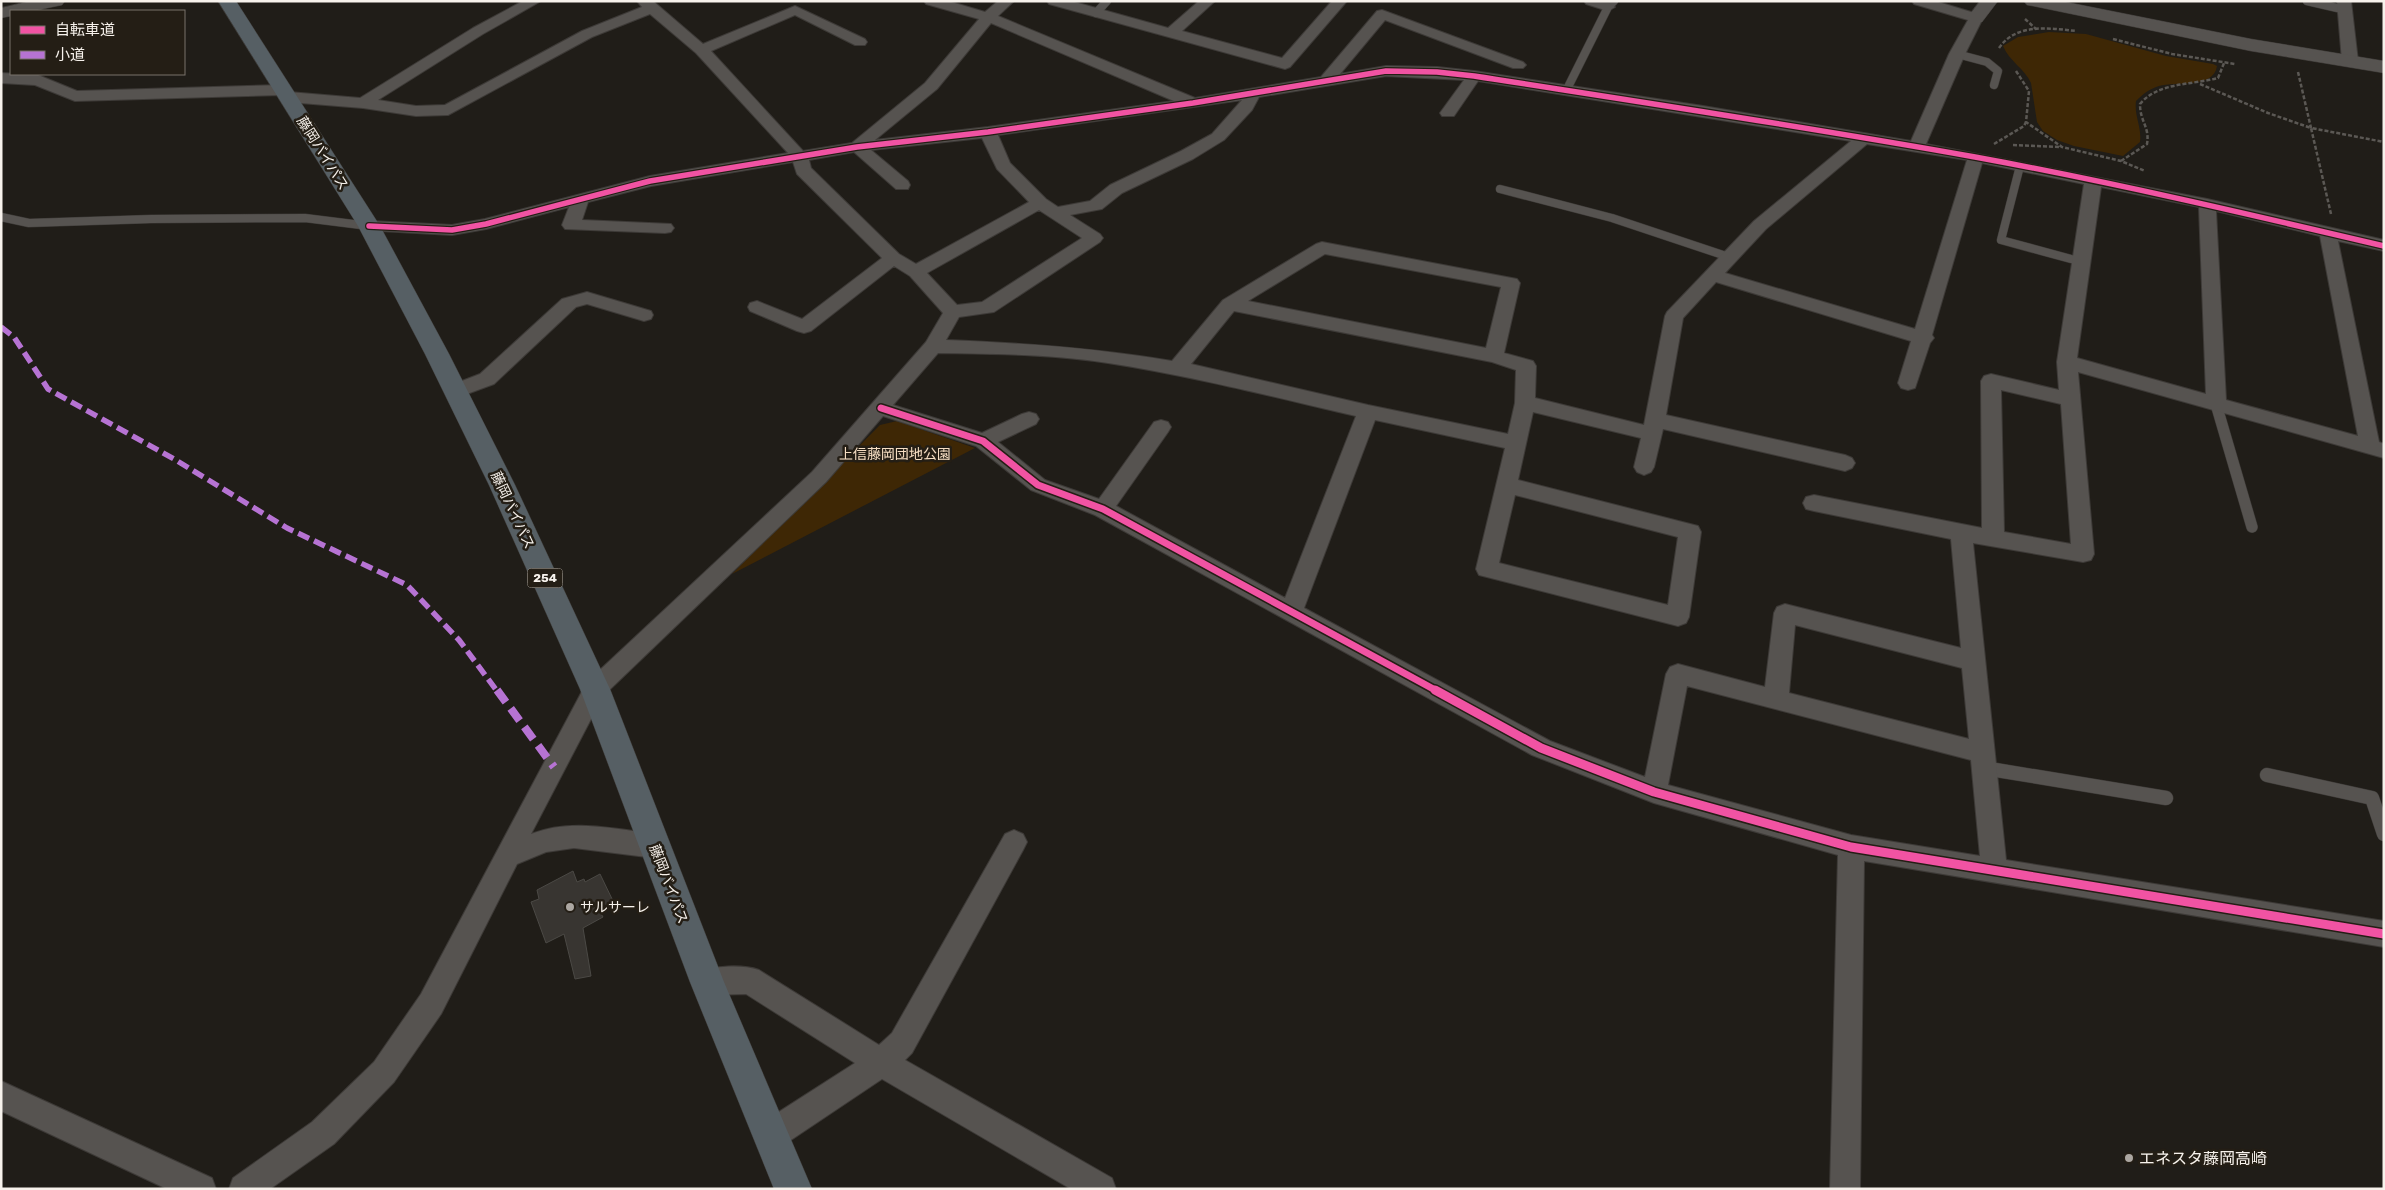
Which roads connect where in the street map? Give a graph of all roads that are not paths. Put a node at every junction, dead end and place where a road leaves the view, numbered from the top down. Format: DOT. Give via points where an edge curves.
graph roads {
  1 [pos="56,1"];
  2 [pos="227,1"];
  3 [pos="534,1"];
  4 [pos="931,1"];
  5 [pos="1007,1"];
  6 [pos="1054,1"];
  7 [pos="1107,1"];
  8 [pos="1208,1"];
  9 [pos="1340,1"];
  10 [pos="1591,1"];
  11 [pos="1919,1"];
  12 [pos="1989,1"];
  13 [pos="2307,1"];
  14 [pos="2039,2"];
  15 [pos="1611,4"];
  16 [pos="648,5"];
  17 [pos="2345,6"];
  18 [pos="15,10"];
  19 [pos="1096,13"];
  20 [pos="988,17"];
  21 [pos="1976,18"];
  22 [pos="1171,33"];
  23 [pos="860,42"];
  24 [pos="1470,48"];
  25 [pos="701,50"];
  26 [pos="1957,54"];
  27 [pos="2350,62"];
  28 [pos="1518,65"];
  29 [pos="2384,67"];
  30 [pos="1437,72"];
  31 [pos="1474,76"];
  32 [pos="1,78"];
  33 [pos="1326,81"];
  34 [pos="1994,85"];
  35 [pos="1567,89"];
  36 [pos="1254,92"];
  37 [pos="285,93"];
  38 [pos="363,103"];
  39 [pos="1193,103"];
  40 [pos="1448,113"];
  41 [pos="988,132"];
  42 [pos="1864,138"];
  43 [pos="857,146"];
  44 [pos="1917,146"];
  45 [pos="800,157"];
  46 [pos="1976,157"];
  47 [pos="2020,166"];
  48 [pos="2093,181"];
  49 [pos="902,185"];
  50 [pos="1500,189"];
  51 [pos="581,199"];
  52 [pos="1040,203"];
  53 [pos="2207,204"];
  54 [pos="1056,213"];
  55 [pos="1,217"];
  56 [pos="369,226"];
  57 [pos="2330,227"];
  58 [pos="665,228"];
  59 [pos="2384,246"];
  60 [pos="1729,257"];
  61 [pos="894,258"];
  62 [pos="2082,262"];
  63 [pos="916,272"];
  64 [pos="1713,275"];
  65 [pos="1230,304"];
  66 [pos="757,307"];
  67 [pos="953,312"];
  68 [pos="644,315"];
  69 [pos="1924,338"];
  70 [pos="933,346"];
  71 [pos="1494,356"];
  72 [pos="2067,362"];
  73 [pos="1177,368"];
  74 [pos="1908,383"];
  75 [pos="456,391"];
  76 [pos="2070,399"];
  77 [pos="1525,403"];
  78 [pos="2216,404"];
  79 [pos="880,408"];
  80 [pos="1368,412"];
  81 [pos="1029,419"];
  82 [pos="1161,427"];
  83 [pos="1653,427"];
  84 [pos="983,442"];
  85 [pos="1517,443"];
  86 [pos="2377,449"];
  87 [pos="1845,463"];
  88 [pos="1644,467"];
  89 [pos="1507,486"];
  90 [pos="1814,503"];
  91 [pos="1103,509"];
  92 [pos="2252,527"];
  93 [pos="1961,533"];
  94 [pos="1993,539"];
  95 [pos="1291,611"];
  96 [pos="1974,661"];
  97 [pos="596,689"];
  98 [pos="1776,699"];
  99 [pos="1984,761"];
  100 [pos="2267,775"];
  101 [pos="1654,792"];
  102 [pos="2166,798"];
  103 [pos="2384,834"];
  104 [pos="1014,842"];
  105 [pos="655,846"];
  106 [pos="1851,848"];
  107 [pos="508,856"];
  108 [pos="1994,871"];
  109 [pos="2384,934"];
  110 [pos="707,982"];
  111 [pos="881,1062"];
  112 [pos="1,1096"];
  113 [pos="771,1135"];
  114 [pos="200,1189"];
  115 [pos="244,1189"];
  116 [pos="793,1189"];
  117 [pos="1101,1189"];
  118 [pos="1845,1189"];
  1 -- 18 [label="street"];
  2 -- 37 [label="highway, 藤岡バイパス / 254"];
  3 -- 38 [label="street" via="478,31"];
  4 -- 20 [label="street"];
  5 -- 20 [label="street"];
  6 -- 19 [label="street"];
  7 -- 19 [label="lane"];
  8 -- 22 [label="street"];
  9 -- 22 [label="street" via="1285,64"];
  10 -- 15 [label="street"];
  11 -- 21 [label="street"];
  12 -- 21 [label="street"];
  13 -- 17 [label="lane"];
  14 -- 27 [label="street"];
  15 -- 35 [label="lane"];
  16 -- 25 [label="street"];
  16 -- 38 [label="street" via="587,34 448,110 416,111"];
  17 -- 27 [label="street"];
  19 -- 22 [label="street"];
  20 -- 39 [label="street"];
  20 -- 43 [label="street" via="931,86"];
  21 -- 26 [label="street"];
  23 -- 25 [label="street" via="795,10"];
  24 -- 28 [label="street"];
  24 -- 30 [label="street"];
  24 -- 33 [label="street" via="1382,14"];
  25 -- 45 [label="street"];
  26 -- 34 [label="lane" via="1987,62 1998,71"];
  26 -- 44 [label="street"];
  27 -- 29 [label="street"];
  30 -- 31 [label="street"];
  30 -- 33 [label="street" via="1386,71"];
  31 -- 35 [label="street"];
  31 -- 40 [label="street"];
  32 -- 37 [label="street" via="38,80 75,96"];
  33 -- 36 [label="street"];
  35 -- 42 [label="street"];
  36 -- 39 [label="street"];
  36 -- 54 [label="street" via="1246,107 1218,137 1116,189 1096,205"];
  37 -- 38 [label="street"];
  37 -- 56 [label="highway, 藤岡バイパス / 254"];
  39 -- 41 [label="street"];
  41 -- 43 [label="street"];
  41 -- 52 [label="street" via="1003,165"];
  42 -- 44 [label="street"];
  42 -- 60 [label="street" via="1760,225"];
  43 -- 45 [label="street"];
  43 -- 49 [label="street"];
  44 -- 46 [label="street"];
  45 -- 51 [label="street" via="650,182"];
  45 -- 61 [label="street" via="802,170"];
  46 -- 47 [label="street"];
  46 -- 69 [label="street"];
  47 -- 48 [label="street"];
  47 -- 62 [label="lane" via="2001,240"];
  48 -- 53 [label="street"];
  48 -- 62 [label="street"];
  50 -- 60 [label="lane" via="1612,218"];
  51 -- 56 [label="street" via="452,230"];
  51 -- 58 [label="street" via="571,225"];
  52 -- 54 [label="street"];
  52 -- 63 [label="street"];
  53 -- 57 [label="street"];
  53 -- 78 [label="street"];
  54 -- 67 [label="street" via="1094,238 987,308"];
  55 -- 56 [label="lane" via="29,223 305,218"];
  56 -- 75 [label="highway, 藤岡バイパス / 254"];
  57 -- 59 [label="street"];
  57 -- 86 [label="street"];
  60 -- 64 [label="street"];
  61 -- 63 [label="street"];
  61 -- 66 [label="street" via="804,327"];
  62 -- 72 [label="street"];
  63 -- 67 [label="street"];
  64 -- 69 [label="street"];
  64 -- 83 [label="street" via="1674,316"];
  65 -- 71 [label="street"];
  65 -- 71 [label="street" via="1322,248 1511,284"];
  65 -- 73 [label="street"];
  67 -- 70 [label="street"];
  68 -- 75 [label="street" via="587,298 569,303 487,379"];
  69 -- 74 [label="street"];
  70 -- 73 [label="street" via="1106,356"];
  70 -- 79 [label="street"];
  71 -- 77 [label="street" via="1526,366"];
  72 -- 76 [label="street"];
  72 -- 78 [label="street"];
  73 -- 80 [label="street"];
  75 -- 97 [label="highway, 藤岡バイパス / 254"];
  76 -- 94 [label="street" via="1991,381"];
  76 -- 94 [label="street" via="2083,554"];
  77 -- 83 [label="street"];
  77 -- 85 [label="street"];
  78 -- 86 [label="street"];
  78 -- 92 [label="lane"];
  79 -- 84 [label="street"];
  79 -- 97 [label="street" via="819,477"];
  80 -- 85 [label="street"];
  80 -- 95 [label="street"];
  81 -- 84 [label="street"];
  82 -- 91 [label="street"];
  83 -- 87 [label="street"];
  83 -- 88 [label="street"];
  84 -- 91 [label="street" via="1038,485"];
  85 -- 89 [label="street"];
  89 -- 89 [label="street" via="1487,569 1678,618 1690,532"];
  90 -- 93 [label="street"];
  91 -- 95 [label="street"];
  93 -- 94 [label="street"];
  93 -- 96 [label="street"];
  95 -- 101 [label="street" via="1541,748"];
  96 -- 98 [label="street" via="1785,613"];
  96 -- 99 [label="street"];
  97 -- 105 [label="highway, 藤岡バイパス / 254"];
  97 -- 107 [label="street"];
  98 -- 99 [label="street"];
  98 -- 101 [label="street" via="1678,674"];
  99 -- 102 [label="lane"];
  99 -- 108 [label="street"];
  100 -- 103 [label="lane" via="2372,798"];
  101 -- 106 [label="street"];
  104 -- 111 [label="street" via="902,1043"];
  105 -- 107 [label="street" via="574,836 544,841"];
  105 -- 110 [label="highway, 藤岡バイパス / 254"];
  106 -- 108 [label="street"];
  106 -- 118 [label="street"];
  107 -- 115 [label="street" via="431,1004 384,1072 323,1133"];
  108 -- 109 [label="street"];
  110 -- 111 [label="street" via="749,980"];
  110 -- 113 [label="highway, 藤岡バイパス / 254"];
  111 -- 113 [label="street"];
  111 -- 117 [label="street"];
  112 -- 114 [label="street"];
  113 -- 116 [label="highway, 藤岡バイパス / 254"];
}
